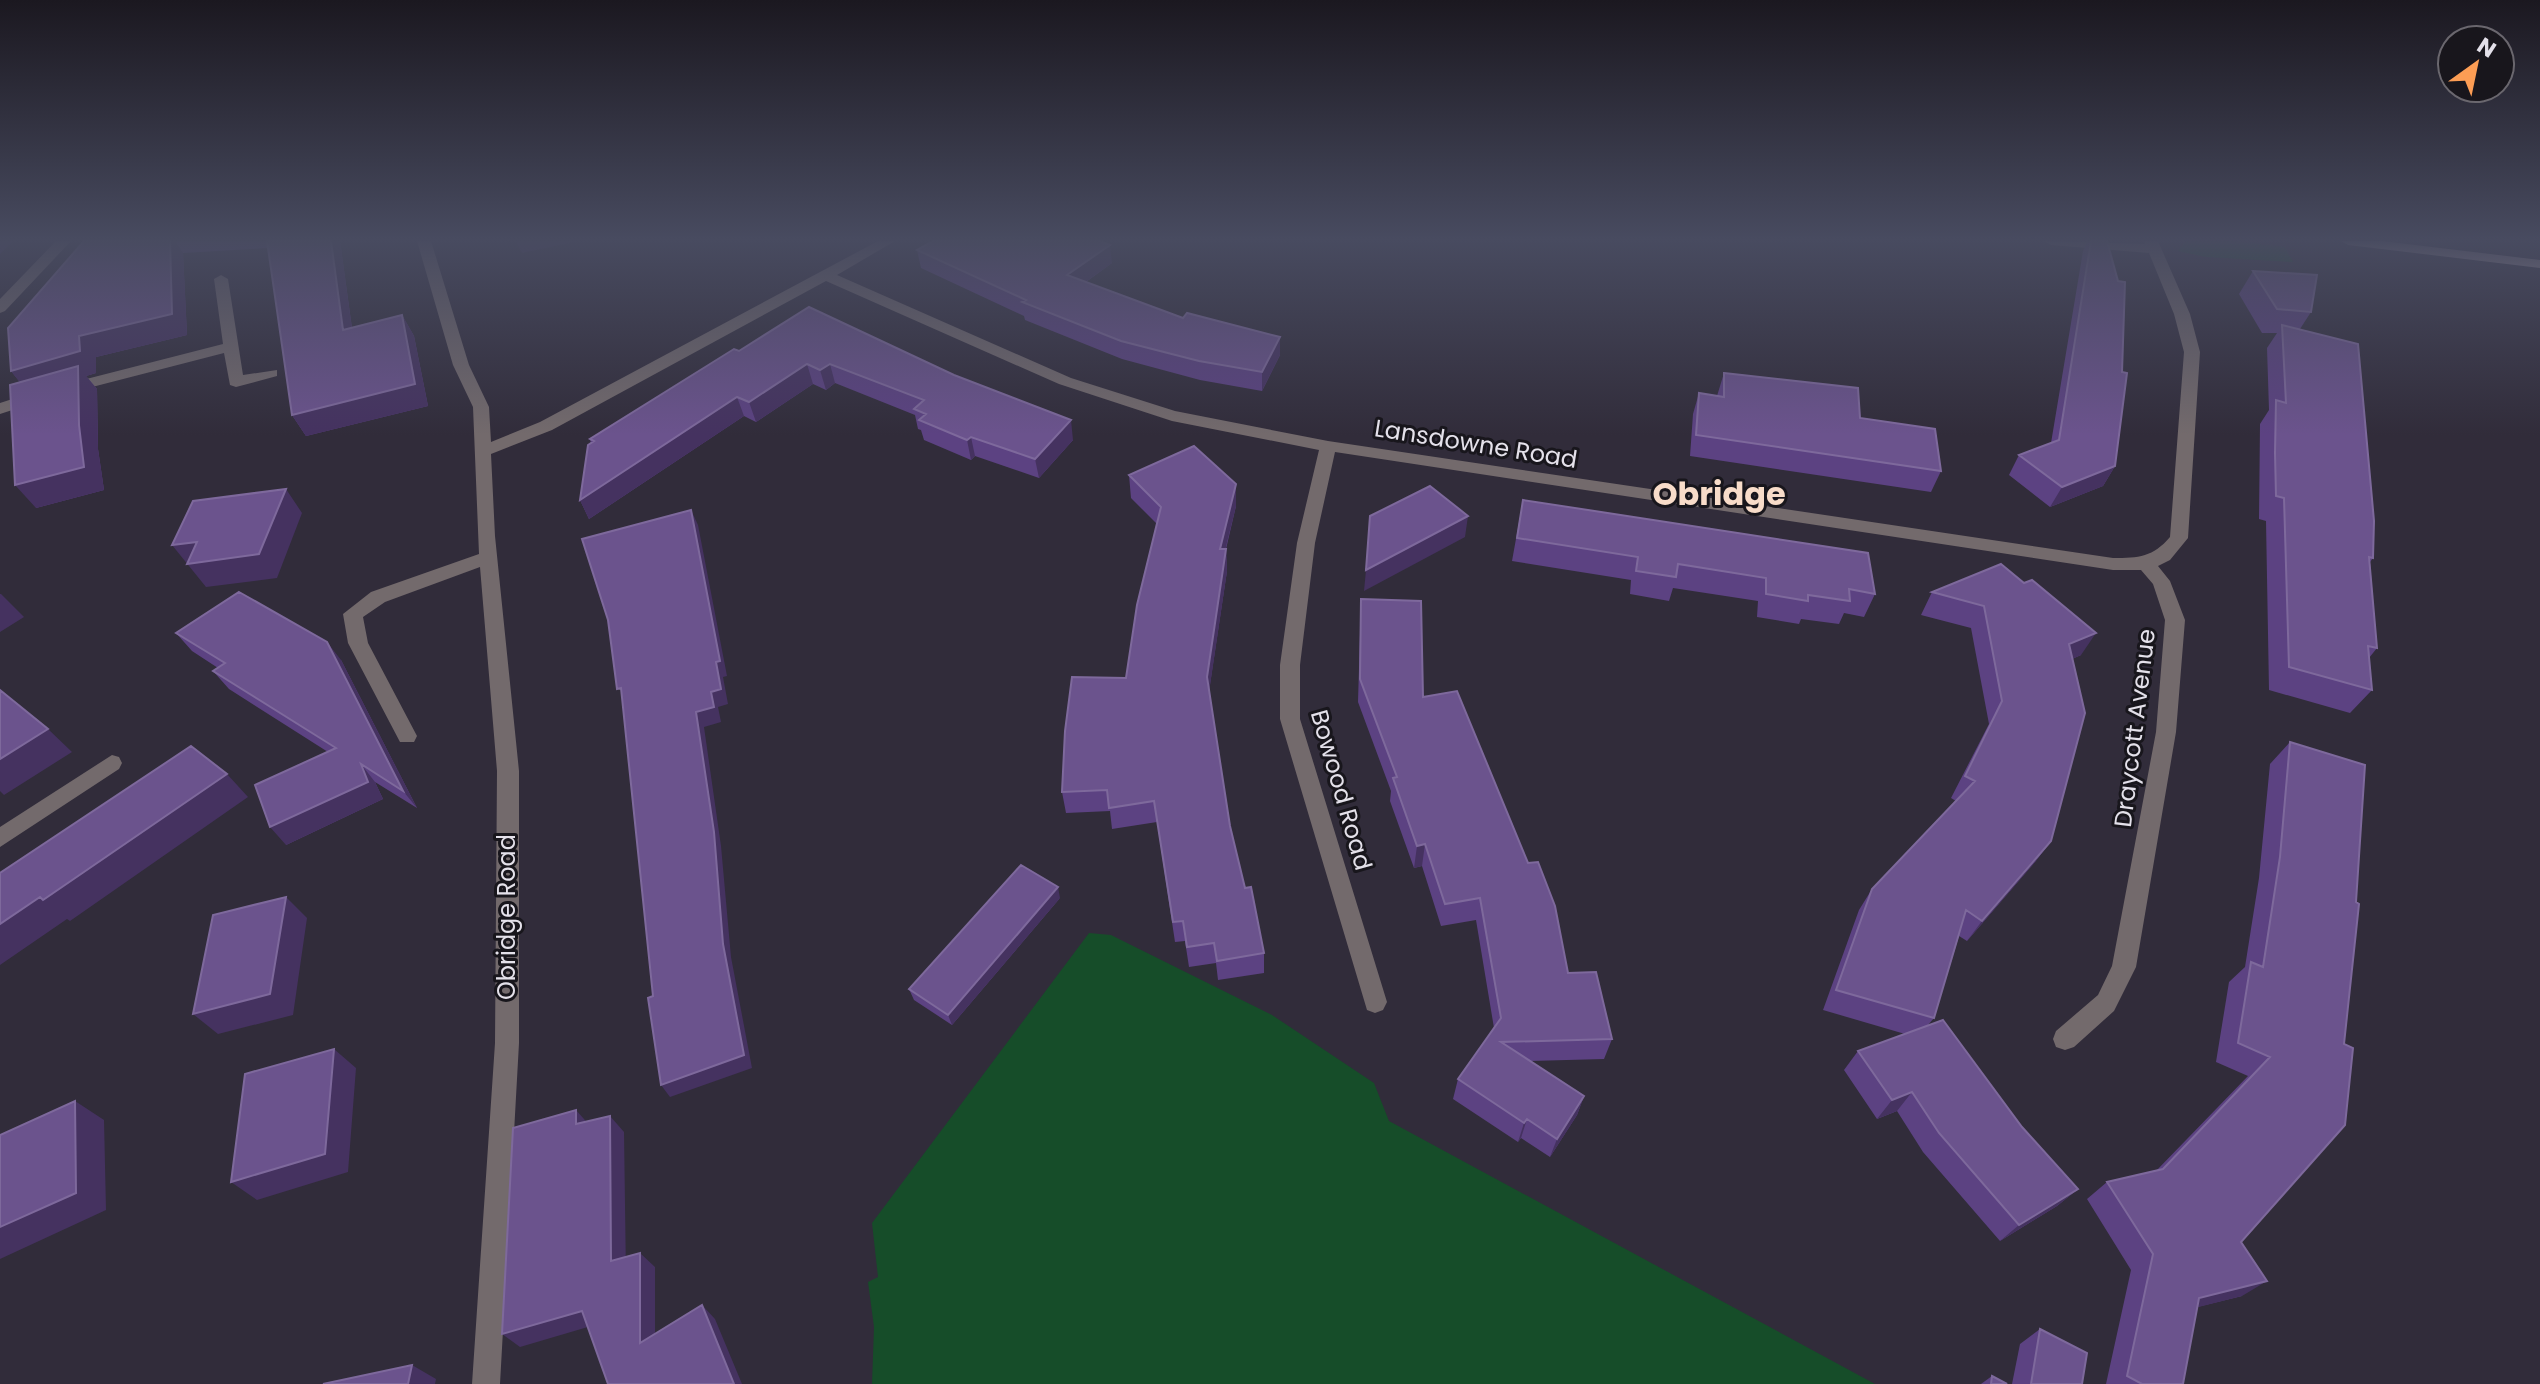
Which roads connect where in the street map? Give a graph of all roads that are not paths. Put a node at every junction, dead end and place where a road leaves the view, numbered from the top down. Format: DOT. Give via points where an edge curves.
graph roads {
  1 [pos="224,306"];
  2 [pos="443,306"];
  3 [pos="768,306"];
  4 [pos="894,306"];
  5 [pos="2178,306"];
  6 [pos="229,347"];
  7 [pos="271,373"];
  8 [pos="0,409"];
  9 [pos="1328,446"];
  10 [pos="483,451"];
  11 [pos="488,557"];
  12 [pos="2146,564"];
  13 [pos="407,736"];
  14 [pos="112,763"];
  15 [pos="0,838"];
  16 [pos="1375,1002"];
  17 [pos="2065,1039"];
  18 [pos="486,1384"];
  1 -- 6 [label="street"];
  2 -- 10 [label="street, Obridge Road" via="461,365 481,407"];
  3 -- 10 [label="street" via="546,426"];
  4 -- 9 [label="street, Lansdowne Road" via="1065,381 1172,416"];
  5 -- 12 [label="street" via="2192,352 2179,538 2164,556"];
  6 -- 7 [label="street" via="236,382"];
  6 -- 8 [label="street"];
  9 -- 12 [label="street, Lansdowne Road" via="2113,564"];
  9 -- 16 [label="street, Bowood Road" via="1306,543 1290,665 1290,719"];
  10 -- 11 [label="street, Obridge Road"];
  11 -- 13 [label="street" via="345,608"];
  11 -- 18 [label="street, Obridge Road" via="508,786 507,1043"];
  12 -- 17 [label="street, Draycott Avenue" via="2161,581 2175,620 2163,747 2124,967 2106,1003"];
  14 -- 15 [label="street"];
}
